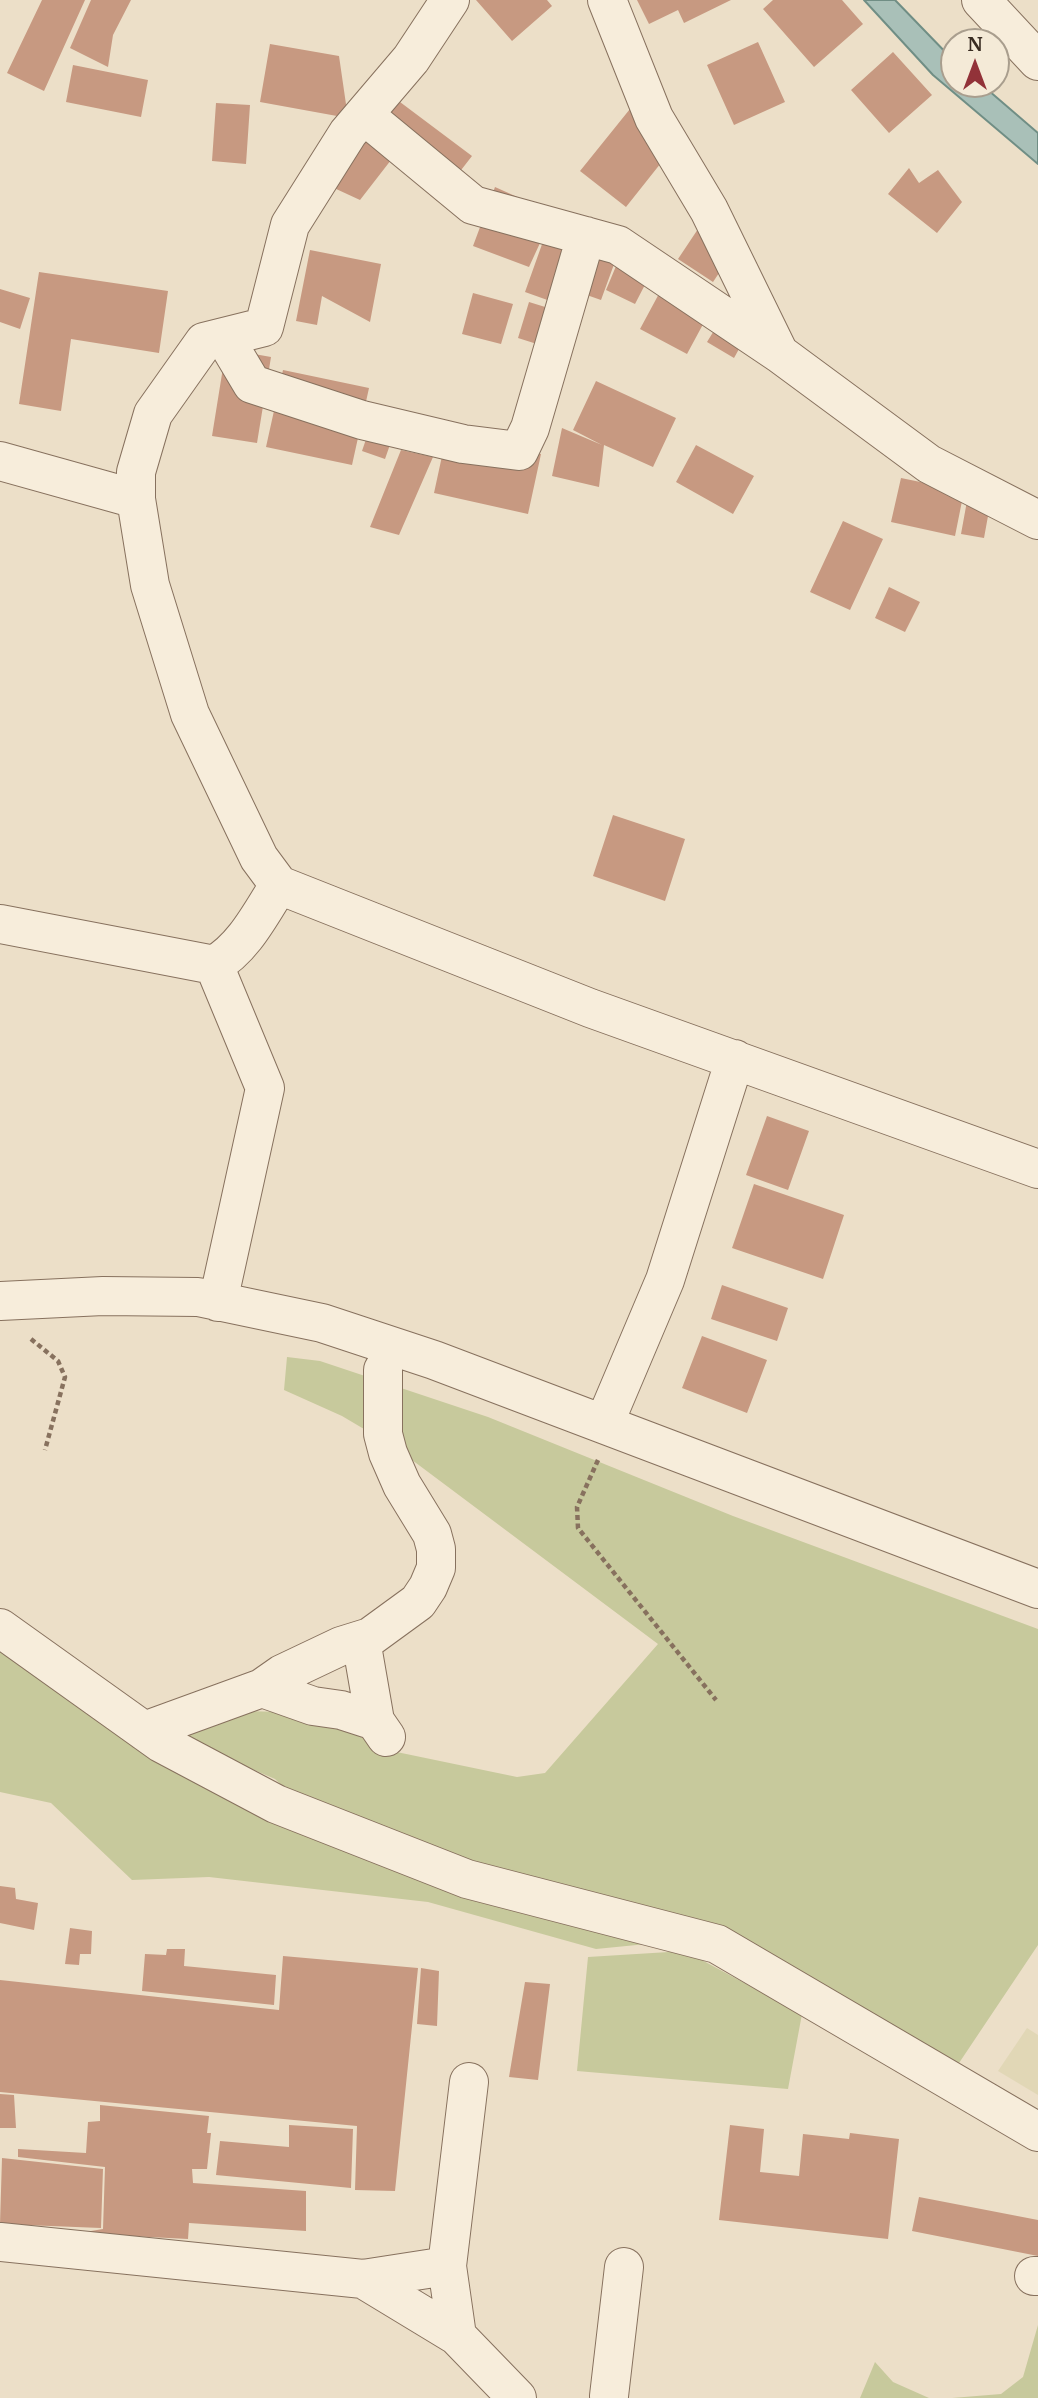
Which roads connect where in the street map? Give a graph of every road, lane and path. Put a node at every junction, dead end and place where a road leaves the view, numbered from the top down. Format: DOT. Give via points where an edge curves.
graph roads {
  1 [pos="450,0"];
  2 [pos="607,0"];
  3 [pos="981,0"];
  4 [pos="1038,61"];
  5 [pos="364,115"];
  6 [pos="586,236"];
  7 [pos="225,337"];
  8 [pos="780,355"];
  9 [pos="0,461"];
  10 [pos="136,499"];
  11 [pos="1038,520"];
  12 [pos="279,885"];
  13 [pos="0,924"];
  14 [pos="214,965"];
  15 [pos="735,1059"];
  16 [pos="1038,1169"];
  17 [pos="0,1301"];
  18 [pos="218,1302"];
  19 [pos="26,1337"];
  20 [pos="383,1370"];
  21 [pos="603,1438"];
  22 [pos="45,1450"];
  23 [pos="1038,1589"];
  24 [pos="0,1628"];
  25 [pos="361,1640"];
  26 [pos="262,1688"];
  27 [pos="716,1700"];
  28 [pos="144,1731"];
  29 [pos="717,1944"];
  30 [pos="659,1959"];
  31 [pos="469,2082"];
  32 [pos="1038,2132"];
  33 [pos="0,2242"];
  34 [pos="447,2266"];
  35 [pos="624,2267"];
  36 [pos="363,2279"];
  37 [pos="457,2336"];
  38 [pos="608,2397"];
  39 [pos="517,2398"];
  1 -- 5 [label="street" via="411,59"];
  2 -- 8 [label="street" via="654,118 709,210"];
  3 -- 4 [label="street"];
  5 -- 6 [label="street" via="473,205"];
  5 -- 7 [label="street" via="290,225 264,327"];
  6 -- 7 [label="street" via="519,452 362,420 252,384"];
  6 -- 8 [label="street" via="618,245"];
  7 -- 10 [label="street" via="204,342 153,414 136,472"];
  8 -- 11 [label="street" via="929,464"];
  9 -- 10 [label="street"];
  10 -- 12 [label="street" via="149,585 190,715 259,858"];
  12 -- 14 [label="street" via="248,934"];
  12 -- 15 [label="street" via="590,1008"];
  13 -- 14 [label="street"];
  14 -- 18 [label="street" via="265,1088"];
  15 -- 16 [label="street"];
  15 -- 21 [label="street" via="665,1280"];
  17 -- 18 [label="street" via="103,1296 198,1297"];
  18 -- 21 [label="street" via="322,1323 434,1360"];
  19 -- 22 [label="path" via="58,1361 65,1377"];
  20 -- 25 [label="street" via="383,1434 388,1453 432,1534 436,1568 418,1602"];
  21 -- 23 [label="street"];
  21 -- 27 [label="path" via="577,1507 578,1528"];
  24 -- 28 [label="street"];
  25 -- 26 [label="street" via="282,1674"];
  25 -- 26 [label="street" via="381,1729 341,1710 313,1706"];
  26 -- 28 [label="street"];
  28 -- 29 [label="street" via="276,1804 467,1879"];
  29 -- 30 [label="street"];
  29 -- 32 [label="street"];
  31 -- 34 [label="street"];
  33 -- 36 [label="street"];
  34 -- 36 [label="street"];
  34 -- 37 [label="street"];
  35 -- 38 [label="street"];
  36 -- 37 [label="street"];
  37 -- 39 [label="street"];
}
